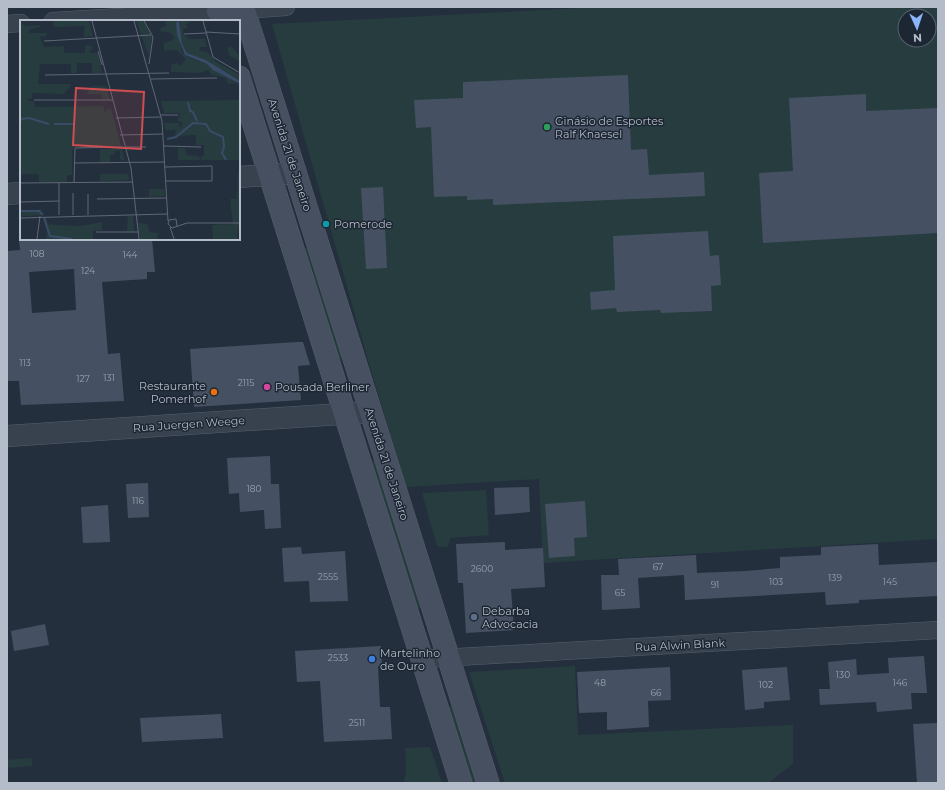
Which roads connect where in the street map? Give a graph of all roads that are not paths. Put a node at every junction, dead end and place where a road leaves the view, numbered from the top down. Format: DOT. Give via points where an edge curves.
graph roads {
  1 [pos="286,7"];
  2 [pos="244,8"];
  3 [pos="219,13"];
  4 [pos="74,20"];
  5 [pos="20,23"];
  6 [pos="7,24"];
  7 [pos="240,80"];
  8 [pos="296,173"];
  9 [pos="270,175"];
  10 [pos="240,177"];
  11 [pos="20,193"];
  12 [pos="7,194"];
  13 [pos="371,412"];
  14 [pos="345,414"];
  15 [pos="7,436"];
  16 [pos="938,630"];
  17 [pos="449,658"];
  18 [pos="422,660"];
  19 [pos="462,783"];
  20 [pos="488,783"];
  1 -- 2 [label="street"];
  2 -- 3 [label="main road"];
  2 -- 8 [label="main road, Avenida 21 de Janeiro"];
  3 -- 4 [label="street"];
  5 -- 6 [label="street"];
  7 -- 9 [label="main road"];
  8 -- 9 [label="street"];
  8 -- 13 [label="main road, Avenida 21 de Janeiro"];
  9 -- 10 [label="street"];
  9 -- 14 [label="main road"];
  11 -- 12 [label="street"];
  13 -- 14 [label="street, Rua Juergen Weege"];
  13 -- 17 [label="main road, Avenida 21 de Janeiro"];
  14 -- 15 [label="street, Rua Juergen Weege"];
  14 -- 18 [label="main road"];
  16 -- 17 [label="street, Rua Alwin Blank"];
  17 -- 18 [label="street, Rua Alwin Blank"];
  17 -- 20 [label="main road, Avenida 21 de Janeiro"];
  18 -- 19 [label="main road"];
}
